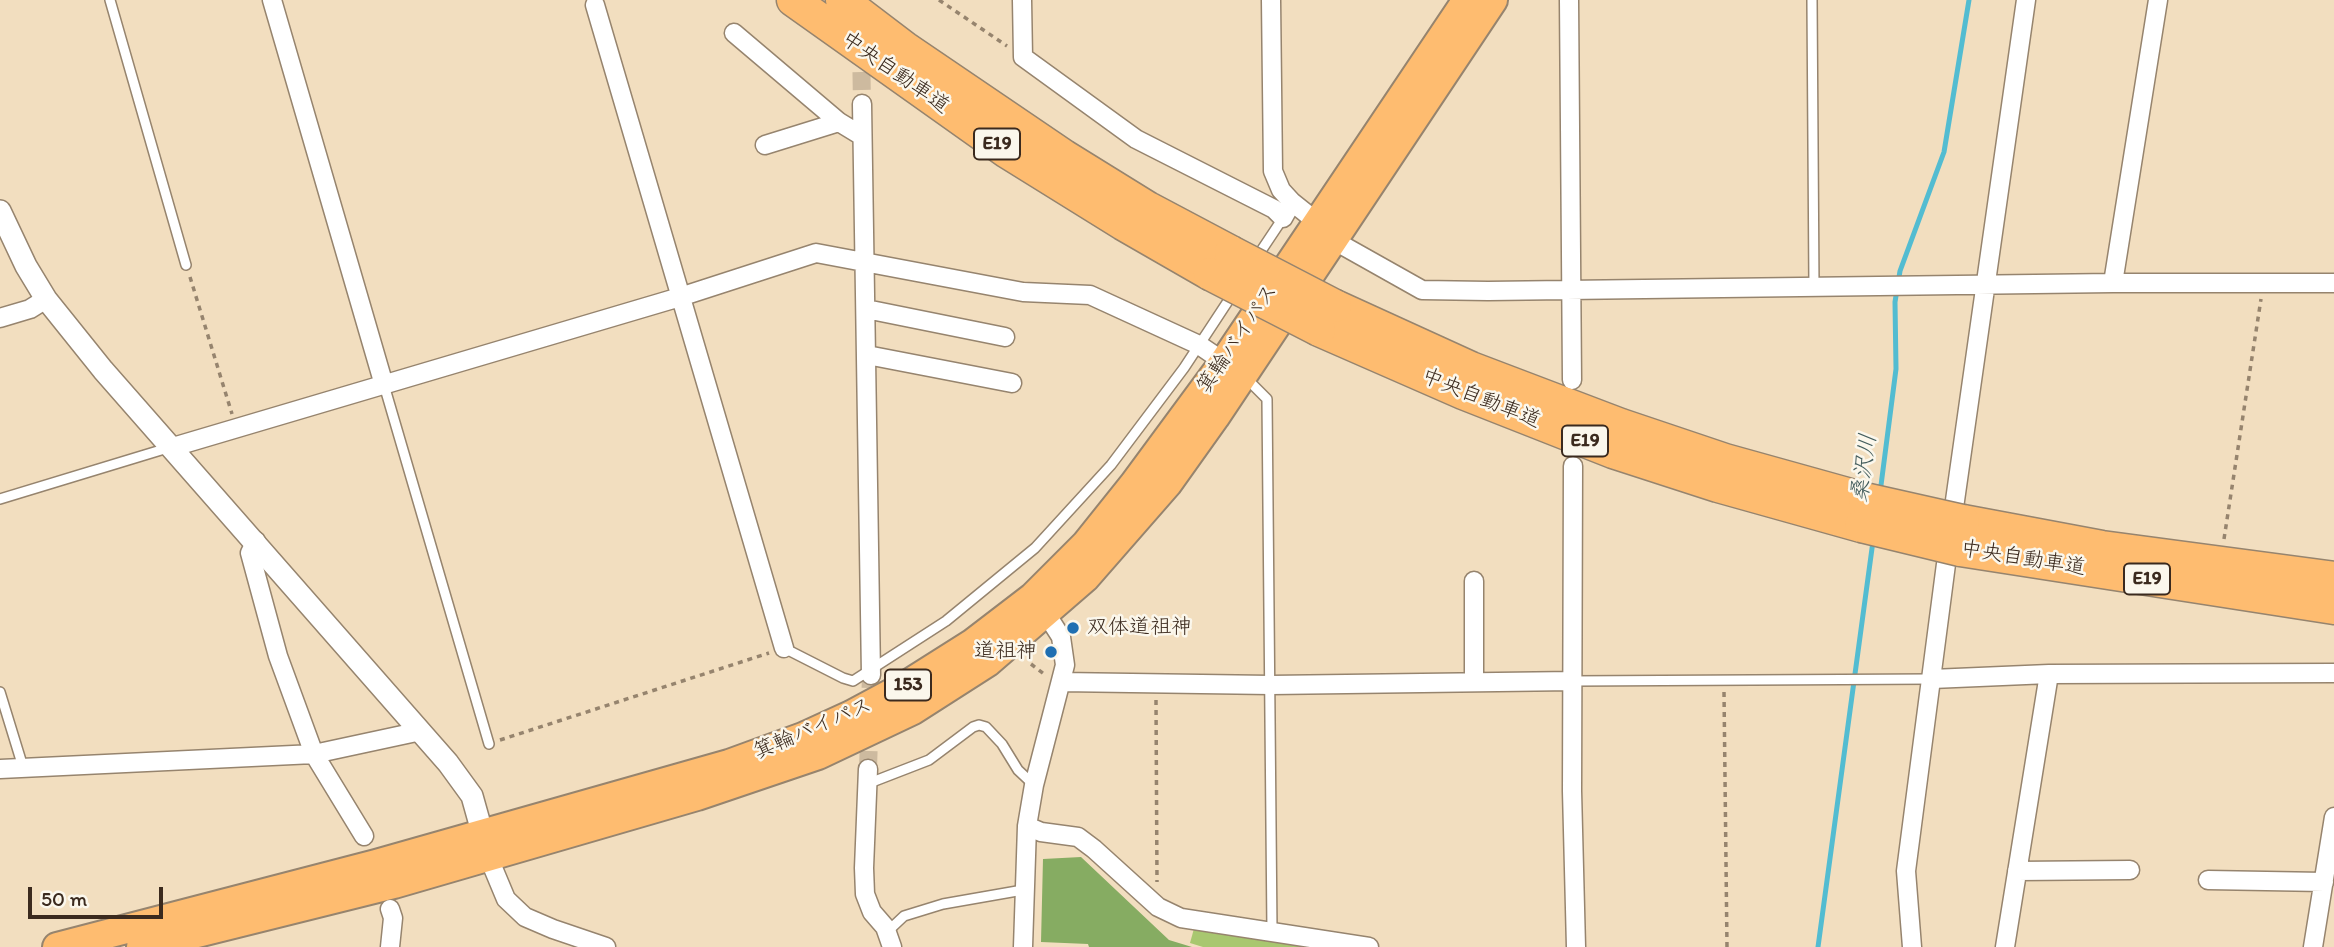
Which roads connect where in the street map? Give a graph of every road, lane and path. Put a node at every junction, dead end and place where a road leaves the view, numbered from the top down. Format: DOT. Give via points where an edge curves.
graph roads {
  1 [pos="110,0"];
  2 [pos="272,0"];
  3 [pos="793,0"];
  4 [pos="842,0"];
  5 [pos="939,0"];
  6 [pos="1022,0"];
  7 [pos="1271,0"];
  8 [pos="1467,0"];
  9 [pos="1493,0"];
  10 [pos="1569,0"];
  11 [pos="1812,0"];
  12 [pos="2026,0"];
  13 [pos="2158,0"];
  14 [pos="595,5"];
  15 [pos="734,33"];
  16 [pos="1023,57"];
  17 [pos="862,104"];
  18 [pos="839,122"];
  19 [pos="862,136"];
  20 [pos="765,145"];
  21 [pos="1287,210"];
  22 [pos="0,211"];
  23 [pos="1325,231"];
  24 [pos="865,263"];
  25 [pos="1220,263"];
  26 [pos="186,265"];
  27 [pos="2113,283"];
  28 [pos="2263,283"];
  29 [pos="2334,283"];
  30 [pos="1985,286"];
  31 [pos="1814,287"];
  32 [pos="1572,289"];
  33 [pos="680,297"];
  34 [pos="46,299"];
  35 [pos="866,309"];
  36 [pos="0,318"];
  37 [pos="1005,337"];
  38 [pos="1199,345"];
  39 [pos="867,355"];
  40 [pos="1233,369"];
  41 [pos="1572,380"];
  42 [pos="1012,383"];
  43 [pos="384,385"];
  44 [pos="236,428"];
  45 [pos="173,447"];
  46 [pos="1573,466"];
  47 [pos="0,499"];
  48 [pos="1961,535"];
  49 [pos="2224,539"];
  50 [pos="256,541"];
  51 [pos="2334,578"];
  52 [pos="1474,581"];
  53 [pos="2334,608"];
  54 [pos="1045,612"];
  55 [pos="784,648"];
  56 [pos="871,672"];
  57 [pos="2334,673"];
  58 [pos="2049,674"];
  59 [pos="1724,679"];
  60 [pos="1932,679"];
  61 [pos="1573,681"];
  62 [pos="1061,682"];
  63 [pos="1474,682"];
  64 [pos="1156,684"];
  65 [pos="1271,685"];
  66 [pos="0,692"];
  67 [pos="421,731"];
  68 [pos="489,744"];
  69 [pos="314,754"];
  70 [pos="23,767"];
  71 [pos="0,769"];
  72 [pos="868,777"];
  73 [pos="1034,785"];
  74 [pos="2334,817"];
  75 [pos="1027,826"];
  76 [pos="364,836"];
  77 [pos="485,844"];
  78 [pos="2130,870"];
  79 [pos="2017,871"];
  80 [pos="2208,880"];
  81 [pos="2323,882"];
  82 [pos="1024,890"];
  83 [pos="1157,907"];
  84 [pos="390,909"];
  85 [pos="1272,931"];
  86 [pos="890,940"];
  87 [pos="57,947"];
  88 [pos="141,947"];
  89 [pos="390,947"];
  90 [pos="606,947"];
  91 [pos="1023,947"];
  92 [pos="1369,947"];
  93 [pos="1576,947"];
  94 [pos="1727,947"];
  95 [pos="1912,947"];
  96 [pos="2005,947"];
  97 [pos="2313,947"];
  1 -- 26 [label="lane"];
  2 -- 43 [label="street"];
  3 -- 25 [label="highway, 中央自動車道 / E19" via="1007,152 1124,224"];
  4 -- 25 [label="highway, 中央自動車道 / E19" via="905,48 1148,208"];
  5 -- 16 [label="path"];
  6 -- 16 [label="street"];
  7 -- 21 [label="street" via="1273,171"];
  8 -- 23 [label="highway, 箕輪バイパス / 153"];
  9 -- 23 [label="highway, 箕輪バイパス / 153"];
  10 -- 32 [label="street"];
  11 -- 31 [label="lane"];
  12 -- 30 [label="street"];
  13 -- 27 [label="street"];
  14 -- 33 [label="street"];
  15 -- 18 [label="street"];
  16 -- 21 [label="street" via="1136,139 1274,209"];
  17 -- 19 [label="street"];
  18 -- 19 [label="street"];
  18 -- 20 [label="street"];
  19 -- 24 [label="street"];
  21 -- 23 [label="street"];
  21 -- 38 [label="lane"];
  22 -- 34 [label="street"];
  23 -- 32 [label="street" via="1422,290"];
  23 -- 40 [label="highway, 箕輪バイパス / 153"];
  24 -- 33 [label="street" via="816,253"];
  24 -- 35 [label="street"];
  24 -- 38 [label="street" via="1023,292 1090,295"];
  25 -- 48 [label="highway, 中央自動車道 / E19, bridge" via="1327,318 1863,513"];
  26 -- 44 [label="path"];
  27 -- 28 [label="street"];
  27 -- 30 [label="street"];
  28 -- 29 [label="street"];
  28 -- 49 [label="path"];
  30 -- 31 [label="street"];
  30 -- 60 [label="street"];
  31 -- 32 [label="street"];
  32 -- 41 [label="street"];
  33 -- 43 [label="street"];
  33 -- 55 [label="street"];
  34 -- 36 [label="street"];
  34 -- 45 [label="street"];
  35 -- 37 [label="street"];
  35 -- 39 [label="street"];
  38 -- 40 [label="street"];
  38 -- 56 [label="lane" via="1111,465 1035,548 946,621"];
  39 -- 42 [label="street"];
  39 -- 56 [label="street"];
  40 -- 54 [label="highway, 箕輪バイパス / 153" via="1168,483 1085,578"];
  40 -- 65 [label="lane" via="1267,398"];
  40 -- 77 [label="highway, 箕輪バイパス / 153" via="1086,544 1032,597 905,687 803,737"];
  43 -- 44 [label="street"];
  43 -- 68 [label="lane"];
  44 -- 45 [label="street"];
  45 -- 47 [label="lane"];
  45 -- 50 [label="street"];
  46 -- 61 [label="street"];
  48 -- 51 [label="highway, 中央自動車道 / E19" via="2102,547"];
  48 -- 53 [label="highway, 中央自動車道 / E19"];
  50 -- 67 [label="street"];
  50 -- 69 [label="street" via="250,553 274,643"];
  52 -- 63 [label="street"];
  54 -- 62 [label="street" via="1061,637 1065,666"];
  54 -- 77 [label="highway, 箕輪バイパス / 153" via="988,662 913,710 818,755 685,799"];
  55 -- 56 [label="lane" via="853,681"];
  55 -- 68 [label="path"];
  57 -- 58 [label="street"];
  58 -- 60 [label="street"];
  58 -- 79 [label="street"];
  59 -- 60 [label="lane"];
  59 -- 61 [label="lane"];
  59 -- 94 [label="path"];
  60 -- 95 [label="street" via="1906,872"];
  61 -- 63 [label="street"];
  61 -- 93 [label="street"];
  62 -- 64 [label="street"];
  62 -- 73 [label="street"];
  63 -- 65 [label="street"];
  64 -- 65 [label="street"];
  64 -- 83 [label="path"];
  65 -- 85 [label="lane"];
  66 -- 70 [label="lane"];
  67 -- 69 [label="street"];
  67 -- 77 [label="street" via="472,796"];
  69 -- 70 [label="street"];
  69 -- 76 [label="street"];
  70 -- 71 [label="street"];
  72 -- 73 [label="lane" via="929,760 979,725 1002,744"];
  72 -- 86 [label="street" via="865,894"];
  73 -- 75 [label="street"];
  74 -- 81 [label="street"];
  75 -- 82 [label="street"];
  75 -- 83 [label="street" via="1078,837"];
  77 -- 87 [label="highway, 箕輪バイパス / 153" via="376,864"];
  77 -- 88 [label="highway, 箕輪バイパス / 153" via="394,884"];
  77 -- 90 [label="street" via="506,898 525,916"];
  78 -- 79 [label="street"];
  79 -- 96 [label="street"];
  80 -- 81 [label="street"];
  81 -- 97 [label="street"];
  82 -- 86 [label="lane" via="904,916"];
  82 -- 91 [label="street"];
  83 -- 85 [label="street" via="1181,918"];
  84 -- 89 [label="street"];
  85 -- 92 [label="street"];
}
